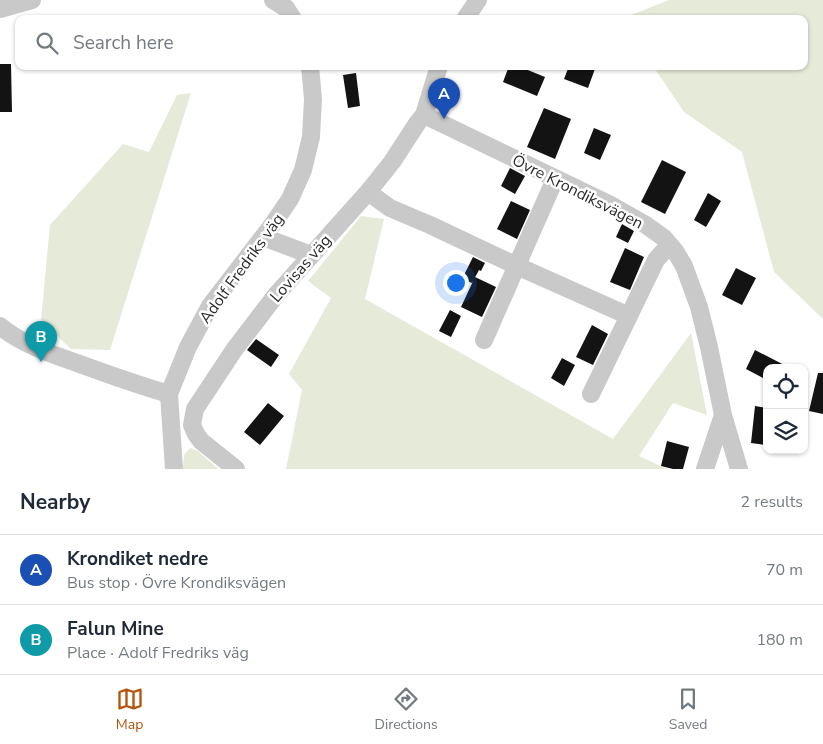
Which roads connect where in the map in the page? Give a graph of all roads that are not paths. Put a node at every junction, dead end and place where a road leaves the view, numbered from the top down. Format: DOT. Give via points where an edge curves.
graph roads {
  1 [pos="32,0"];
  2 [pos="273,0"];
  3 [pos="478,0"];
  4 [pos="0,9"];
  5 [pos="290,15"];
  6 [pos="468,15"];
  7 [pos="310,70"];
  8 [pos="438,70"];
  9 [pos="424,115"];
  10 [pos="555,179"];
  11 [pos="368,192"];
  12 [pos="263,237"];
  13 [pos="669,244"];
  14 [pos="311,255"];
  15 [pos="517,266"];
  16 [pos="629,316"];
  17 [pos="0,326"];
  18 [pos="484,340"];
  19 [pos="169,394"];
  20 [pos="592,394"];
  21 [pos="723,415"];
  22 [pos="174,469"];
  23 [pos="236,469"];
  24 [pos="705,469"];
  25 [pos="739,469"];
  1 -- 4 [label="street"];
  2 -- 5 [label="street"];
  3 -- 6 [label="street"];
  7 -- 12 [label="street, Adolf Fredriks väg" via="311,137 303,170 290,199"];
  8 -- 9 [label="street"];
  9 -- 10 [label="street, Övre Krondiksvägen"];
  9 -- 11 [label="street, Lovisas väg"];
  10 -- 13 [label="street, Övre Krondiksvägen" via="629,215"];
  10 -- 15 [label="street"];
  11 -- 14 [label="street, Lovisas väg"];
  11 -- 15 [label="street" via="390,208"];
  12 -- 14 [label="street"];
  12 -- 19 [label="street, Adolf Fredriks väg" via="210,306 188,347"];
  13 -- 16 [label="street" via="656,260"];
  13 -- 21 [label="street, Övre Krondiksvägen" via="684,266 691,284 709,347"];
  14 -- 23 [label="street, Lovisas väg" via="234,350 194,409 192,425 196,434"];
  15 -- 16 [label="street"];
  15 -- 18 [label="street"];
  16 -- 20 [label="street"];
  17 -- 19 [label="street" via="7,333 48,353"];
  19 -- 22 [label="street, Adolf Fredriks väg"];
  21 -- 24 [label="street"];
  21 -- 25 [label="street, Övre Krondiksvägen"];
}
